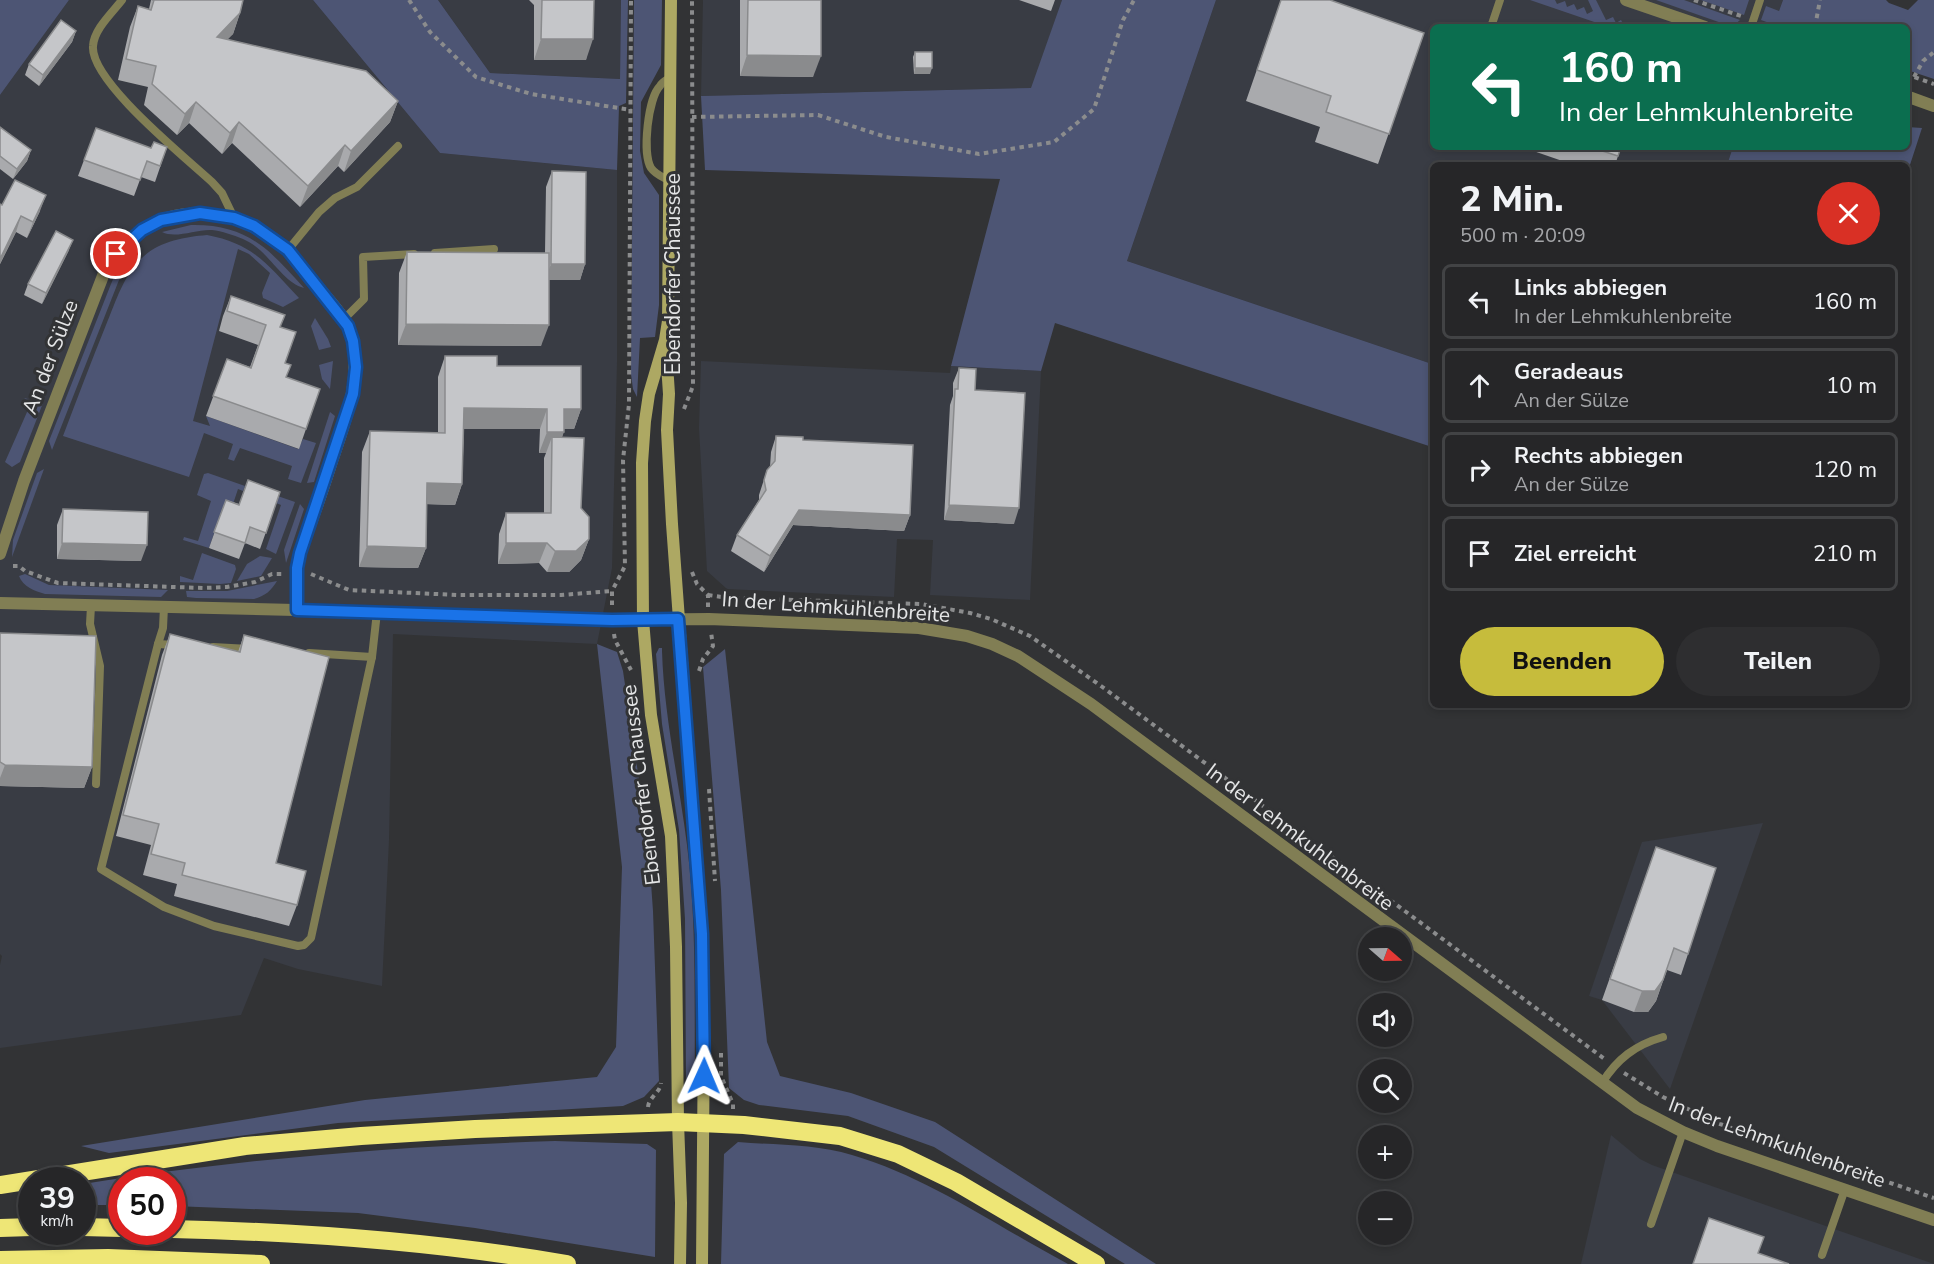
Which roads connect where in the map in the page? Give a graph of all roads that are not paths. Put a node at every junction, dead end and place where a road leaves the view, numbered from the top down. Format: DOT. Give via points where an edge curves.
graph roads {
  1 [pos="122,0"];
  2 [pos="671,0"];
  3 [pos="1500,0"];
  4 [pos="1626,0"];
  5 [pos="1760,0"];
  6 [pos="1640,2"];
  7 [pos="1492,24"];
  8 [pos="1697,24"];
  9 [pos="1752,24"];
  10 [pos="671,77"];
  11 [pos="1910,97"];
  12 [pos="1934,106"];
  13 [pos="398,146"];
  14 [pos="670,181"];
  15 [pos="234,218"];
  16 [pos="494,249"];
  17 [pos="288,250"];
  18 [pos="344,319"];
  19 [pos="665,340"];
  20 [pos="0,554"];
  21 [pos="0,603"];
  22 [pos="91,606"];
  23 [pos="164,607"];
  24 [pos="297,610"];
  25 [pos="377,612"];
  26 [pos="678,619"];
  27 [pos="643,620"];
  28 [pos="158,644"];
  29 [pos="182,645"];
  30 [pos="83,646"];
  31 [pos="95,646"];
  32 [pos="206,647"];
  33 [pos="253,650"];
  34 [pos="301,653"];
  35 [pos="372,657"];
  36 [pos="96,784"];
  37 [pos="1663,1037"];
  38 [pos="1602,1083"];
  39 [pos="678,1122"];
  40 [pos="703,1122"];
  41 [pos="1683,1132"];
  42 [pos="0,1185"];
  43 [pos="1845,1189"];
  44 [pos="1934,1220"];
  45 [pos="1651,1224"];
  46 [pos="18,1227"];
  47 [pos="0,1228"];
  48 [pos="186,1230"];
  49 [pos="1822,1255"];
  50 [pos="0,1260"];
  51 [pos="261,1264"];
  52 [pos="567,1264"];
  53 [pos="680,1264"];
  54 [pos="702,1264"];
  55 [pos="1096,1264"];
  1 -- 15 [label="lane" via="92,44 99,69 113,88 222,193"];
  2 -- 10 [label="main road, Ebendorfer Chaussee"];
  3 -- 7 [label="lane"];
  4 -- 6 [label="street"];
  5 -- 9 [label="lane"];
  6 -- 8 [label="street"];
  10 -- 14 [label="main road, Ebendorfer Chaussee"];
  10 -- 14 [label="lane" via="659,86 653,99 647,156 657,174"];
  11 -- 12 [label="street"];
  13 -- 17 [label="lane" via="357,187 319,212"];
  14 -- 19 [label="main road, Ebendorfer Chaussee"];
  15 -- 17 [label="street, An der Sülze" via="254,226"];
  15 -- 20 [label="street, An der Sülze" via="200,213 161,220 127,242 106,268"];
  16 -- 18 [label="lane" via="363,257 363,299"];
  17 -- 18 [label="street, An der Sülze"];
  18 -- 24 [label="street, An der Sülze" via="353,341 353,394 300,553"];
  19 -- 26 [label="main road, Ebendorfer Chaussee"];
  19 -- 27 [label="main road, Ebendorfer Chaussee" via="645,421"];
  21 -- 22 [label="street"];
  22 -- 23 [label="street"];
  22 -- 31 [label="lane"];
  23 -- 24 [label="street"];
  23 -- 28 [label="lane"];
  24 -- 25 [label="street"];
  25 -- 27 [label="street"];
  25 -- 35 [label="lane"];
  26 -- 27 [label="street, In der Lehmkuhlenbreite"];
  26 -- 38 [label="street, In der Lehmkuhlenbreite" via="928,629 968,636 1018,656 1091,704"];
  26 -- 40 [label="main road, Ebendorfer Chaussee" via="702,934"];
  27 -- 39 [label="main road, Ebendorfer Chaussee" via="651,715 671,837"];
  28 -- 29 [label="lane"];
  28 -- 35 [label="lane" via="101,869 164,907 214,926 298,946 311,938"];
  30 -- 31 [label="lane"];
  31 -- 36 [label="lane" via="100,666"];
  32 -- 33 [label="lane"];
  34 -- 35 [label="lane"];
  37 -- 38 [label="lane" via="1645,1042 1613,1065"];
  38 -- 41 [label="street, In der Lehmkuhlenbreite" via="1637,1108"];
  39 -- 40 [label="highway"];
  39 -- 42 [label="highway" via="464,1130 245,1146"];
  39 -- 53 [label="main road, Ebendorfer Chaussee"];
  40 -- 54 [label="main road, Ebendorfer Chaussee"];
  40 -- 55 [label="highway" via="840,1136 898,1154 956,1182"];
  41 -- 43 [label="street, In der Lehmkuhlenbreite"];
  41 -- 45 [label="lane"];
  43 -- 44 [label="street, In der Lehmkuhlenbreite"];
  43 -- 49 [label="lane"];
  46 -- 47 [label="highway"];
  48 -- 52 [label="highway" via="367,1240"];
  50 -- 51 [label="highway" via="108,1258"];
}
